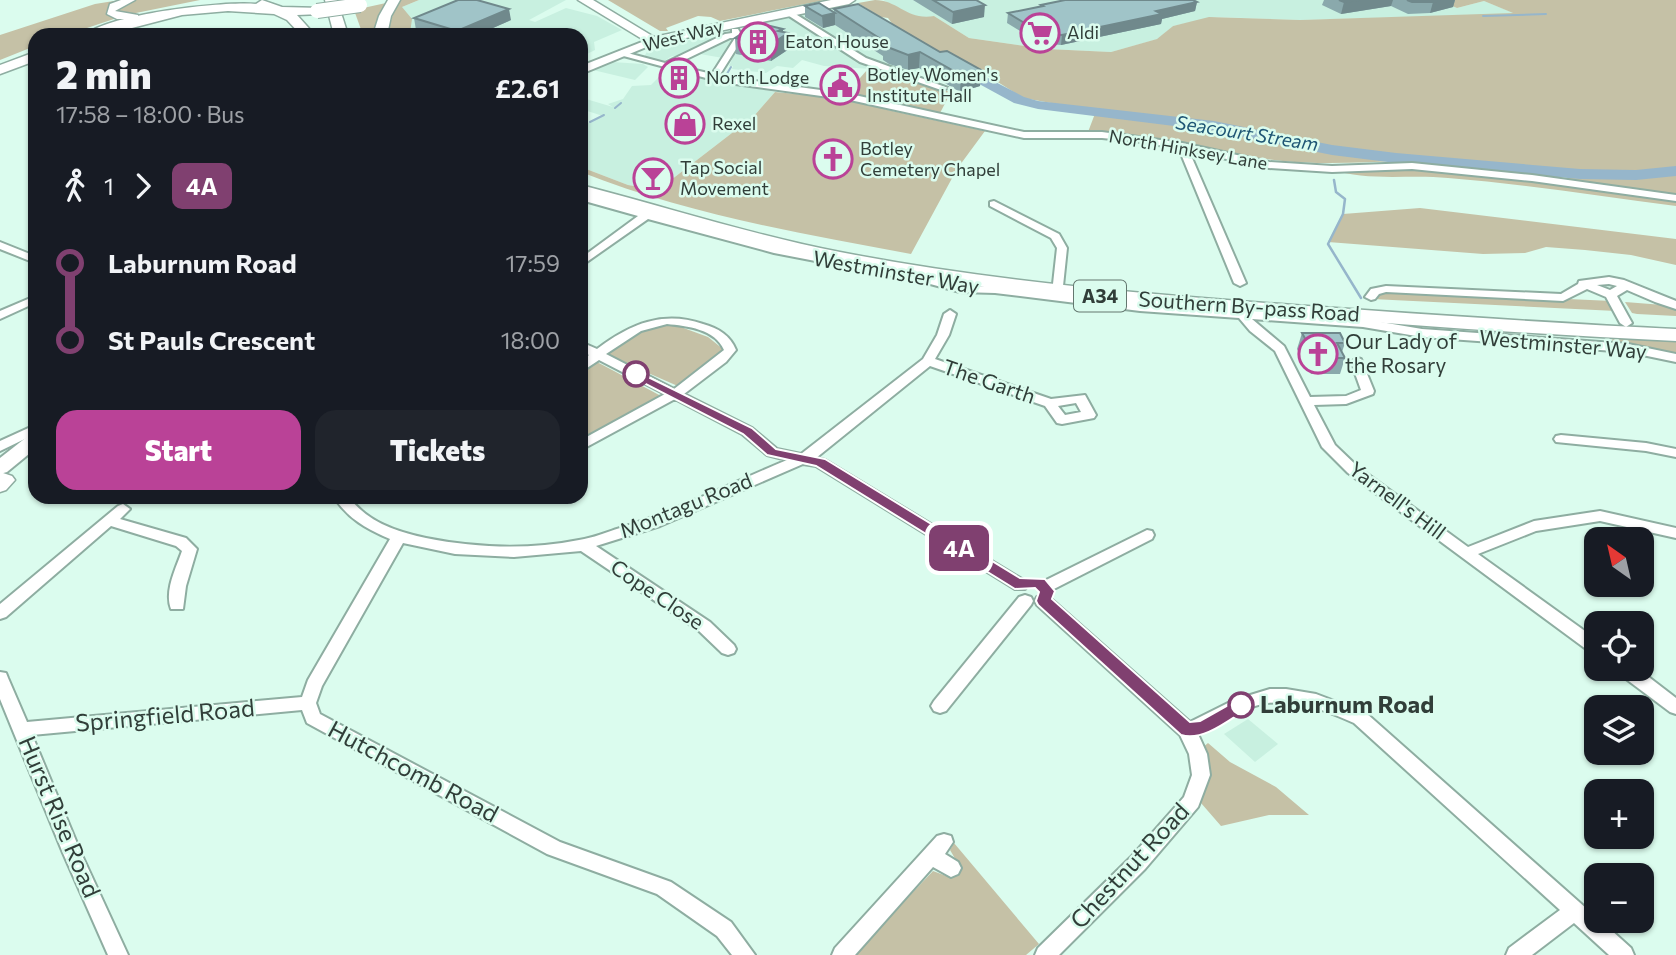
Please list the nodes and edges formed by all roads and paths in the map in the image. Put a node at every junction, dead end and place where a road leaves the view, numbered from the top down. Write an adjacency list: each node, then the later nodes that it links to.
1 (130, 0): 13 (street)
2 (219, 0): 13 (main road)
3 (259, 0): 11 (main road)
4 (331, 0): 18 (main road)
5 (344, 0): 19 (main road)
6 (394, 0): 20 (main road)
7 (584, 0): 22 (main road)
8 (595, 0): 22 (main road)
9 (843, 1): 12 (main road, West Way)
10 (373, 2): 11 (main road, bridge)
11 (275, 10): 16 (main road); 17 (main road)
12 (789, 12): 14 (main road, West Way); 31 (street)
13 (135, 17): 15 (main road)
14 (726, 25): 21 (street); 22 (main road, West Way)
15 (100, 28)
16 (116, 28)
17 (302, 28)
18 (344, 28)
19 (346, 28)
20 (382, 28)
21 (739, 35): 27 (street); 30 (street)
22 (657, 39): 24 (main road, West Way)
23 (28, 53): 26 (main road)
24 (620, 54): 27 (street, North Hinksey Lane); 28 (main road, West Way)
25 (28, 59): 29 (main road)
26 (0, 64)
27 (666, 66): 30 (street, North Hinksey Lane)
28 (588, 68)
29 (0, 70)
30 (715, 77): 32 (street, North Hinksey Lane)
31 (944, 88)
32 (1182, 146): 33 (street, North Hinksey Lane); 44 (street)
33 (1332, 169): 36 (street, North Hinksey Lane); 39 (street, North Hinksey Lane)
34 (588, 184): 46 (main road, Southern By-pass Road / A34)
35 (588, 192): 57 (main road, Southern By-pass Road / A34)
36 (1676, 198)
37 (588, 199): 40 (street, Westminster Way)
38 (993, 204): 46 (street)
39 (1676, 206)
40 (645, 216): 43 (street); 53 (street, Westminster Way)
41 (0, 246): 42 (street)
42 (28, 257)
43 (588, 258)
44 (1240, 283)
45 (1583, 283): 47 (street, Southern By-pass Road); 48 (street); 49 (street, Southern By-pass Road)
46 (1059, 284): 55 (main road, Southern By-pass Road / A34)
47 (1626, 285): 48 (street); 51 (street, Southern By-pass Road)
48 (1611, 295): 55 (street)
49 (1371, 297)
50 (28, 302): 54 (street)
51 (1676, 305)
52 (950, 314): 61 (street, Montagu Road)
53 (1243, 314): 60 (street, Westminster Way); 65 (street, Yarnell's Hill)
54 (0, 315)
55 (1626, 323): 56 (main road, Southern By-pass Road / A34)
56 (1676, 326)
57 (1676, 335)
58 (588, 350): 59 (street)
59 (597, 355): 62 (street); 64 (street); 64 (street)
60 (1676, 358)
61 (928, 361): 66 (street, The Garth); 73 (street, Montagu Road)
62 (588, 362)
63 (1357, 362): 65 (street)
64 (675, 394): 69 (street); 73 (street)
65 (1306, 401): 83 (street, Yarnell's Hill)
66 (1050, 403)
67 (28, 433): 70 (street)
68 (1561, 439): 72 (street)
69 (588, 442)
70 (0, 447)
71 (28, 448): 75 (main road)
72 (1676, 453)
73 (802, 459): 82 (street, Montagu Road); 84 (street)
74 (28, 462): 75 (main road)
75 (1, 479)
76 (346, 504): 81 (street, Montagu Road)
77 (124, 509): 78 (street)
78 (110, 521): 86 (street); 87 (street)
79 (1676, 533): 83 (street)
80 (1147, 535): 85 (street)
81 (399, 537): 82 (street, Montagu Road); 92 (street, Hutchcomb Road)
82 (583, 545): 89 (street, Cope Close)
83 (1467, 553): 88 (street, Yarnell's Hill)
84 (1022, 593): 85 (street); 93 (street)
85 (1044, 594): 96 (street)
86 (177, 605)
87 (0, 614)
88 (1584, 639)
89 (729, 649)
90 (0, 678): 95 (street, Hurst Rise Road)
91 (1641, 681): 94 (street)
92 (308, 703): 95 (street, Springfield Road); 100 (street, Hutchcomb Road)
93 (940, 706)
94 (1676, 707)
95 (23, 729): 99 (street, Hurst Rise Road)
96 (1187, 730): 98 (street); 102 (street, Chestnut Road)
97 (951, 868): 101 (street)
98 (1574, 912): 103 (street); 104 (street)
99 (118, 955)
100 (745, 955)
101 (842, 955)
102 (1045, 955)
103 (1516, 955)
104 (1624, 955)

